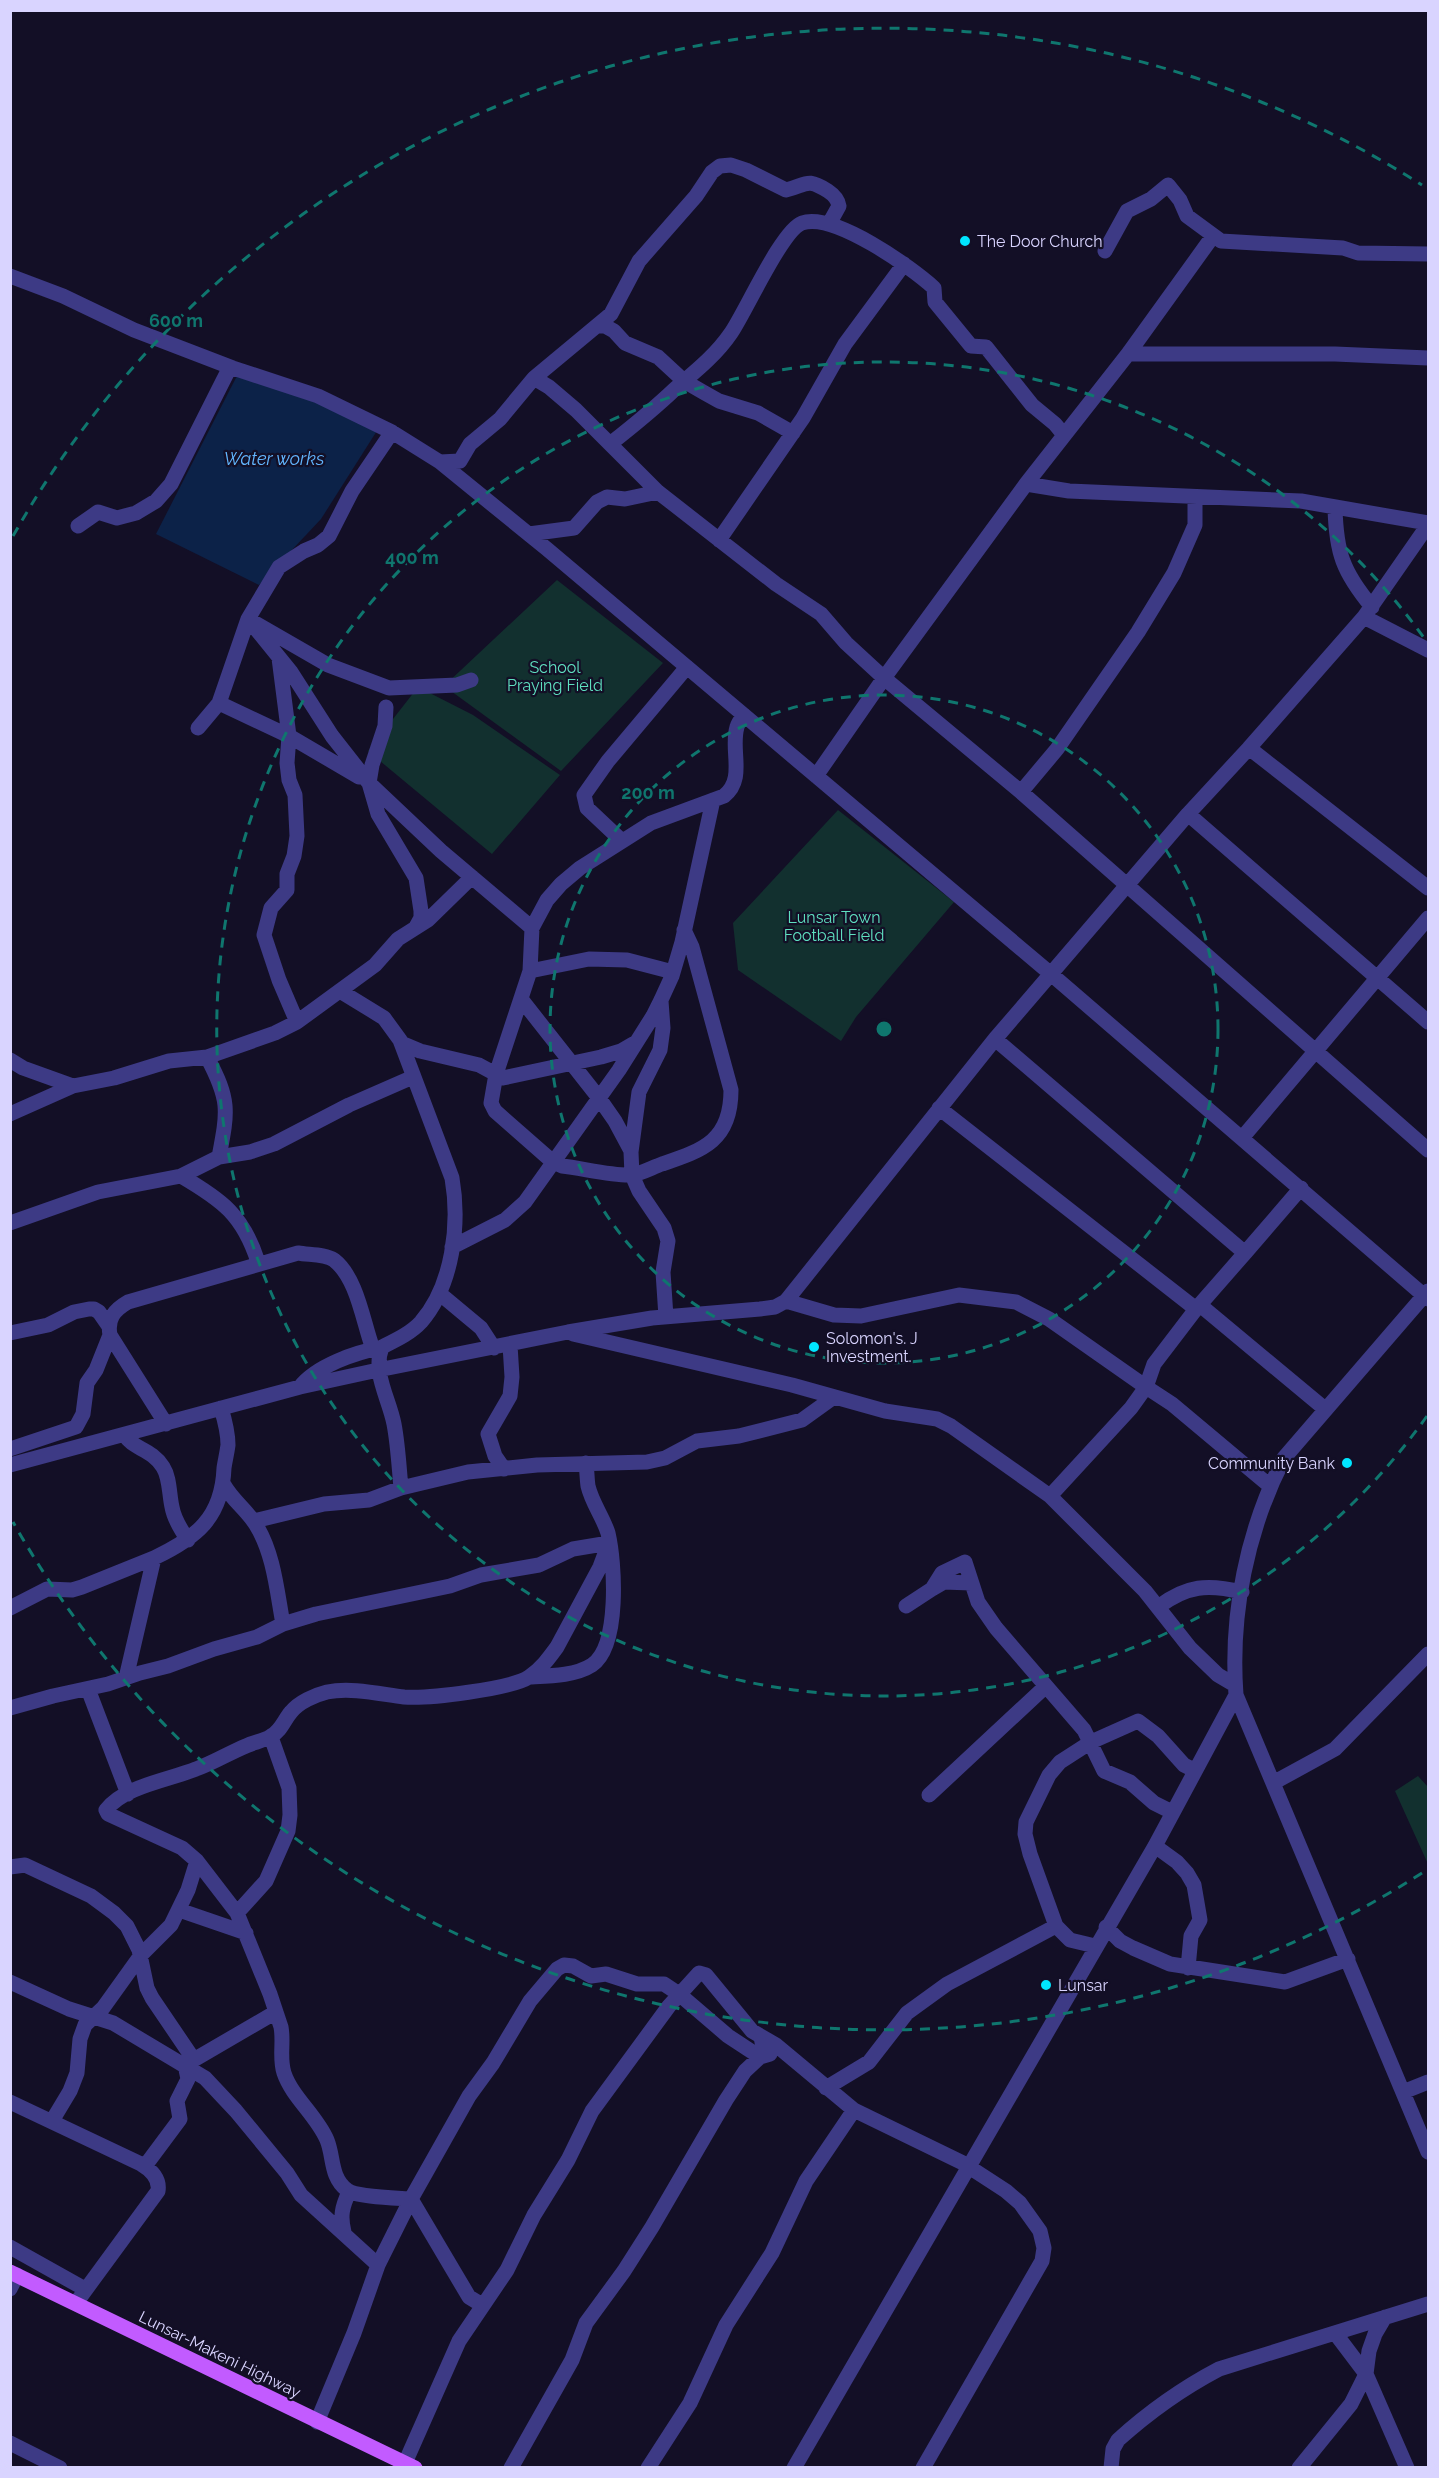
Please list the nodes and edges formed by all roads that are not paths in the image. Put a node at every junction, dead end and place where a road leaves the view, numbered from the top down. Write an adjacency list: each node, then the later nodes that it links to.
1 (829, 224): 5 (street); 7 (street); 12 (street)
2 (1213, 236): 3 (street); 4 (street); 8 (street)
3 (1105, 251)
4 (1428, 254)
5 (904, 264): 14 (street); 15 (street)
6 (10, 276): 10 (street)
7 (597, 326): 11 (street); 12 (street)
8 (1128, 354): 9 (street); 15 (street)
9 (1428, 358)
10 (231, 367): 13 (street); 23 (street)
11 (534, 378): 16 (street); 17 (street)
12 (684, 381): 14 (street); 16 (street)
13 (392, 432): 17 (street); 27 (street)
14 (793, 433): 25 (street)
15 (1064, 435): 18 (street)
16 (610, 444): 19 (street)
17 (440, 462): 24 (street)
18 (1026, 484): 20 (street); 31 (street)
19 (658, 492): 24 (street); 25 (street)
20 (1195, 497): 21 (street); 41 (street)
21 (1335, 507): 22 (street); 26 (street)
22 (1428, 524): 26 (street)
23 (78, 526)
24 (529, 534): 30 (street)
25 (719, 540): 31 (street)
26 (1368, 612): 28 (street); 38 (street)
27 (248, 619): 29 (street); 32 (street); 33 (street)
28 (1428, 650)
29 (279, 657): 37 (street); 40 (street)
30 (687, 667): 35 (street); 44 (street)
31 (884, 678): 39 (street); 41 (street)
32 (471, 681)
33 (219, 703): 36 (street); 37 (street)
34 (386, 707): 40 (street)
35 (744, 715): 39 (street); 42 (street)
36 (198, 728)
37 (289, 736): 40 (street); 59 (street)
38 (1249, 748): 43 (street); 47 (street)
39 (816, 776): 54 (street)
40 (369, 783): 45 (street); 49 (street)
41 (1021, 792): 46 (street)
42 (713, 800): 44 (street); 51 (street)
43 (1188, 814): 46 (street); 55 (street)
44 (622, 842): 50 (street)
45 (472, 877): 49 (street); 50 (street)
46 (1126, 885): 54 (street); 64 (street)
47 (1428, 888)
48 (1428, 918): 55 (street)
49 (416, 927): 56 (street)
50 (532, 928): 52 (street)
51 (684, 930): 53 (street); 79 (street)
52 (530, 970): 53 (street); 57 (street)
53 (673, 972): 58 (street)
54 (1051, 974): 61 (street); 74 (street)
55 (1377, 978): 60 (street); 64 (street)
56 (340, 991): 59 (street); 63 (street)
57 (521, 999): 67 (street); 68 (street)
58 (661, 1000): 62 (street); 76 (street)
59 (297, 1022): 65 (street)
60 (1428, 1022)
61 (995, 1040): 72 (street); 84 (street)
62 (635, 1042): 67 (street); 71 (street)
63 (401, 1044): 68 (street); 69 (street)
64 (1315, 1051): 74 (street); 75 (street)
65 (207, 1057): 70 (street); 77 (street)
66 (10, 1060): 70 (street)
67 (571, 1063): 68 (street); 71 (street)
68 (496, 1074): 78 (street)
69 (413, 1077): 77 (street); 83 (street)
70 (73, 1086): 73 (street)
71 (599, 1098): 76 (street); 78 (street)
72 (939, 1108): 88 (street); 89 (street)
73 (10, 1114)
74 (1242, 1138): 81 (street)
75 (1428, 1150)
76 (631, 1152): 79 (street)
77 (219, 1157): 80 (street)
78 (553, 1162): 79 (street); 83 (street)
79 (632, 1175): 90 (street)
80 (181, 1176): 82 (street); 85 (street)
81 (1301, 1188): 84 (street); 87 (street)
82 (10, 1223)
83 (452, 1247): 86 (street)
84 (1245, 1253): 89 (street)
85 (258, 1263): 91 (street); 95 (street)
86 (439, 1293): 94 (street); 95 (street)
87 (1427, 1295): 100 (street)
88 (786, 1301): 90 (street); 97 (street)
89 (1198, 1307): 97 (street); 100 (street)
90 (666, 1317): 92 (street)
91 (109, 1330): 93 (street); 101 (street); 103 (street)
92 (568, 1332): 94 (street); 98 (street)
93 (10, 1333)
94 (502, 1347): 95 (street); 106 (street)
95 (376, 1355): 96 (street); 96 (street); 109 (street)
96 (300, 1387): 99 (street)
97 (1146, 1387): 108 (street); 110 (street)
98 (834, 1397): 104 (street); 110 (street)
99 (221, 1408): 101 (street); 107 (street)
100 (1325, 1409): 108 (street)
101 (166, 1424): 102 (street)
102 (125, 1435): 105 (street); 112 (street)
103 (10, 1449)
104 (586, 1463): 106 (street); 113 (street)
105 (10, 1465)
106 (504, 1469): 109 (street)
107 (224, 1485): 111 (street); 112 (street)
108 (1270, 1486): 115 (street)
109 (401, 1488): 111 (street)
110 (1050, 1496): 119 (street)
111 (254, 1521): 121 (street)
112 (188, 1540): 114 (street)
113 (609, 1543): 121 (street); 123 (street); 123 (street)
114 (154, 1558): 117 (street); 124 (street)
115 (1242, 1592): 119 (street); 127 (street)
116 (10, 1594): 117 (street)
117 (28, 1599): 120 (street)
118 (906, 1606): 125 (street)
119 (1158, 1607): 127 (street)
120 (10, 1608)
121 (283, 1624): 124 (street)
122 (1428, 1654): 132 (street)
123 (529, 1677): 129 (street)
124 (126, 1678): 126 (street)
125 (1047, 1686): 130 (street); 134 (street)
126 (88, 1689): 128 (street); 133 (street)
127 (1236, 1690): 131 (street); 132 (street)
128 (10, 1708)
129 (271, 1737): 133 (street); 140 (street)
130 (1091, 1742): 131 (street); 135 (street); 141 (street)
131 (1194, 1770): 135 (street)
132 (1273, 1783): 146 (street)
133 (128, 1794): 137 (street)
134 (929, 1795)
135 (1172, 1812): 136 (street)
136 (1155, 1846): 142 (street); 147 (street)
137 (197, 1861): 139 (street); 140 (street)
138 (10, 1867): 145 (street)
139 (179, 1910): 143 (street); 145 (street)
140 (237, 1913): 143 (street)
141 (1056, 1926): 144 (street); 157 (street)
142 (1106, 1927): 144 (street); 147 (street)
143 (246, 1933): 150 (street)
144 (1095, 1946): 164 (street)
145 (141, 1955): 151 (street); 155 (street)
146 (1348, 1959): 147 (street); 158 (street)
147 (1188, 1968)
148 (10, 1982): 151 (street)
149 (679, 1994): 152 (street); 154 (street); 166 (street); 174 (street)
150 (276, 2012): 155 (street); 165 (street)
151 (94, 2017): 155 (street); 161 (street)
152 (761, 2037): 153 (street); 154 (street)
153 (784, 2052): 154 (street); 157 (street)
154 (760, 2057): 182 (street)
155 (189, 2062): 163 (street); 167 (street)
156 (1428, 2082): 158 (street)
157 (826, 2088): 160 (street)
158 (1403, 2092): 162 (street)
159 (10, 2102): 161 (street)
160 (854, 2110): 164 (street); 183 (street)
161 (52, 2121): 163 (street)
162 (1428, 2152)
163 (145, 2166): 171 (street)
164 (969, 2166): 184 (street); 185 (street)
165 (349, 2192): 166 (street); 167 (street)
166 (411, 2199): 169 (street); 174 (street)
167 (344, 2232): 169 (street)
168 (10, 2247): 171 (street)
169 (378, 2265): 178 (street)
170 (13, 2279): 172 (main road, Lunsar-Makeni Highway)
171 (85, 2289): 172 (street)
172 (76, 2303): 178 (main road, Lunsar-Makeni Highway)
173 (1428, 2304): 175 (street)
174 (482, 2305): 180 (street)
175 (1384, 2317): 176 (street); 177 (street)
176 (1335, 2333): 177 (street); 186 (street)
177 (1366, 2374): 187 (street); 188 (street)
178 (317, 2422): 180 (main road, Lunsar-Makeni Highway)
179 (10, 2443): 181 (street)
180 (407, 2466)
181 (60, 2468)
182 (511, 2468)
183 (648, 2468)
184 (794, 2468)
185 (923, 2468)
186 (1111, 2468)
187 (1299, 2468)
188 (1407, 2468)

